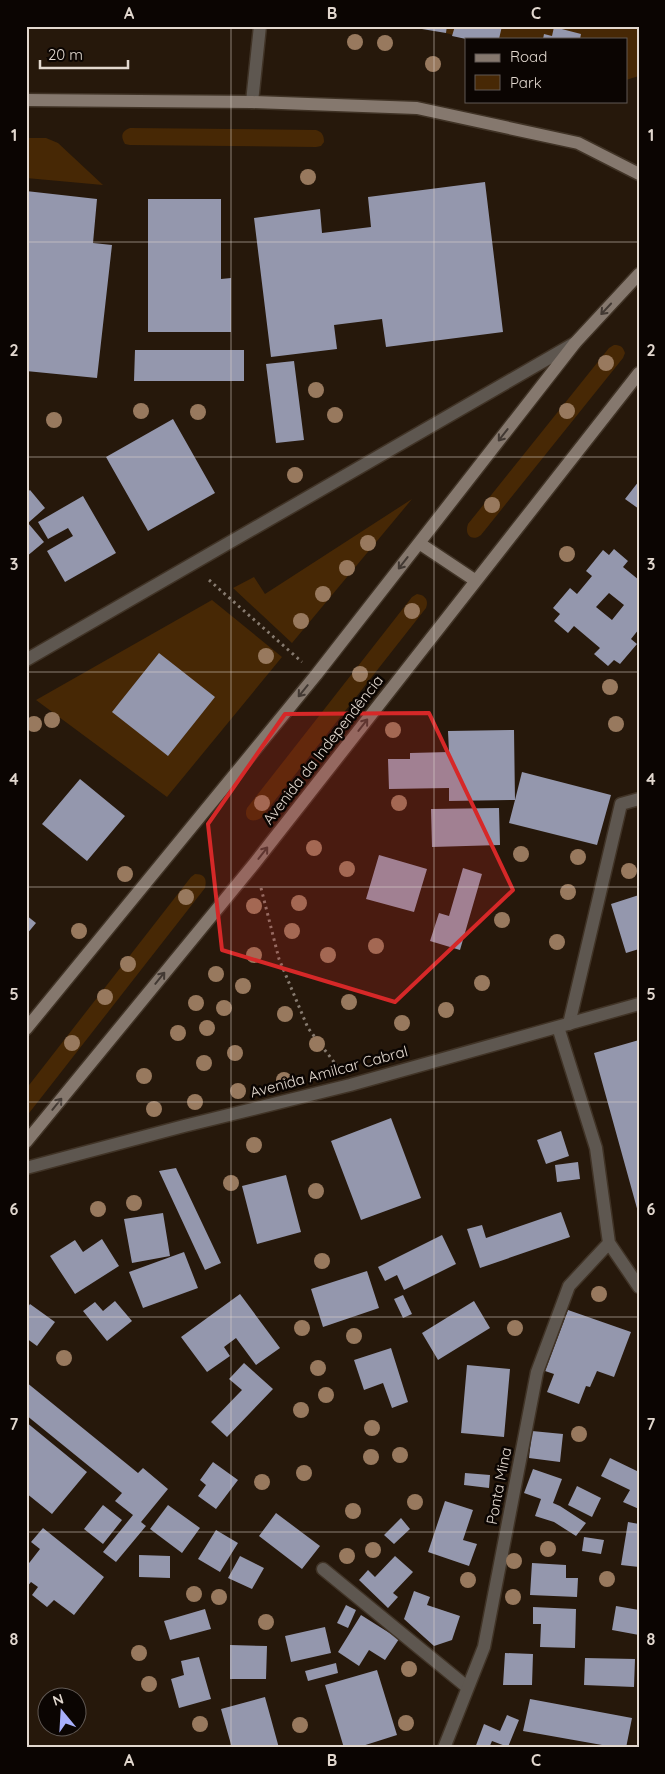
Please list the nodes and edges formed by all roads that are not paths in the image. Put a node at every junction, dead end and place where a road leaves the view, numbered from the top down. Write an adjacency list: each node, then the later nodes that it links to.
1 (260, 26): 3 (street)
2 (26, 100): 3 (street)
3 (252, 102): 4 (street)
4 (639, 174)
5 (639, 274): 6 (street, one-way to 6)
6 (575, 343): 8 (street, one-way to 8); 10 (street)
7 (639, 373): 9 (street, Avenida da Independência)
8 (418, 543): 9 (street); 14 (street, one-way to 14)
9 (476, 582): 15 (street, Avenida da Independência, one-way to 9)
10 (26, 660)
11 (639, 799): 13 (street)
12 (639, 1004): 13 (street, Avenida Amilcar Cabral)
13 (563, 1025): 16 (street, Avenida Amilcar Cabral); 17 (street)
14 (26, 1030)
15 (26, 1142)
16 (26, 1168)
17 (609, 1243): 18 (street); 20 (street, Ponta Mina)
18 (639, 1287)
19 (323, 1569): 20 (street)
20 (467, 1687): 21 (street, Ponta Mina)
21 (444, 1748)

